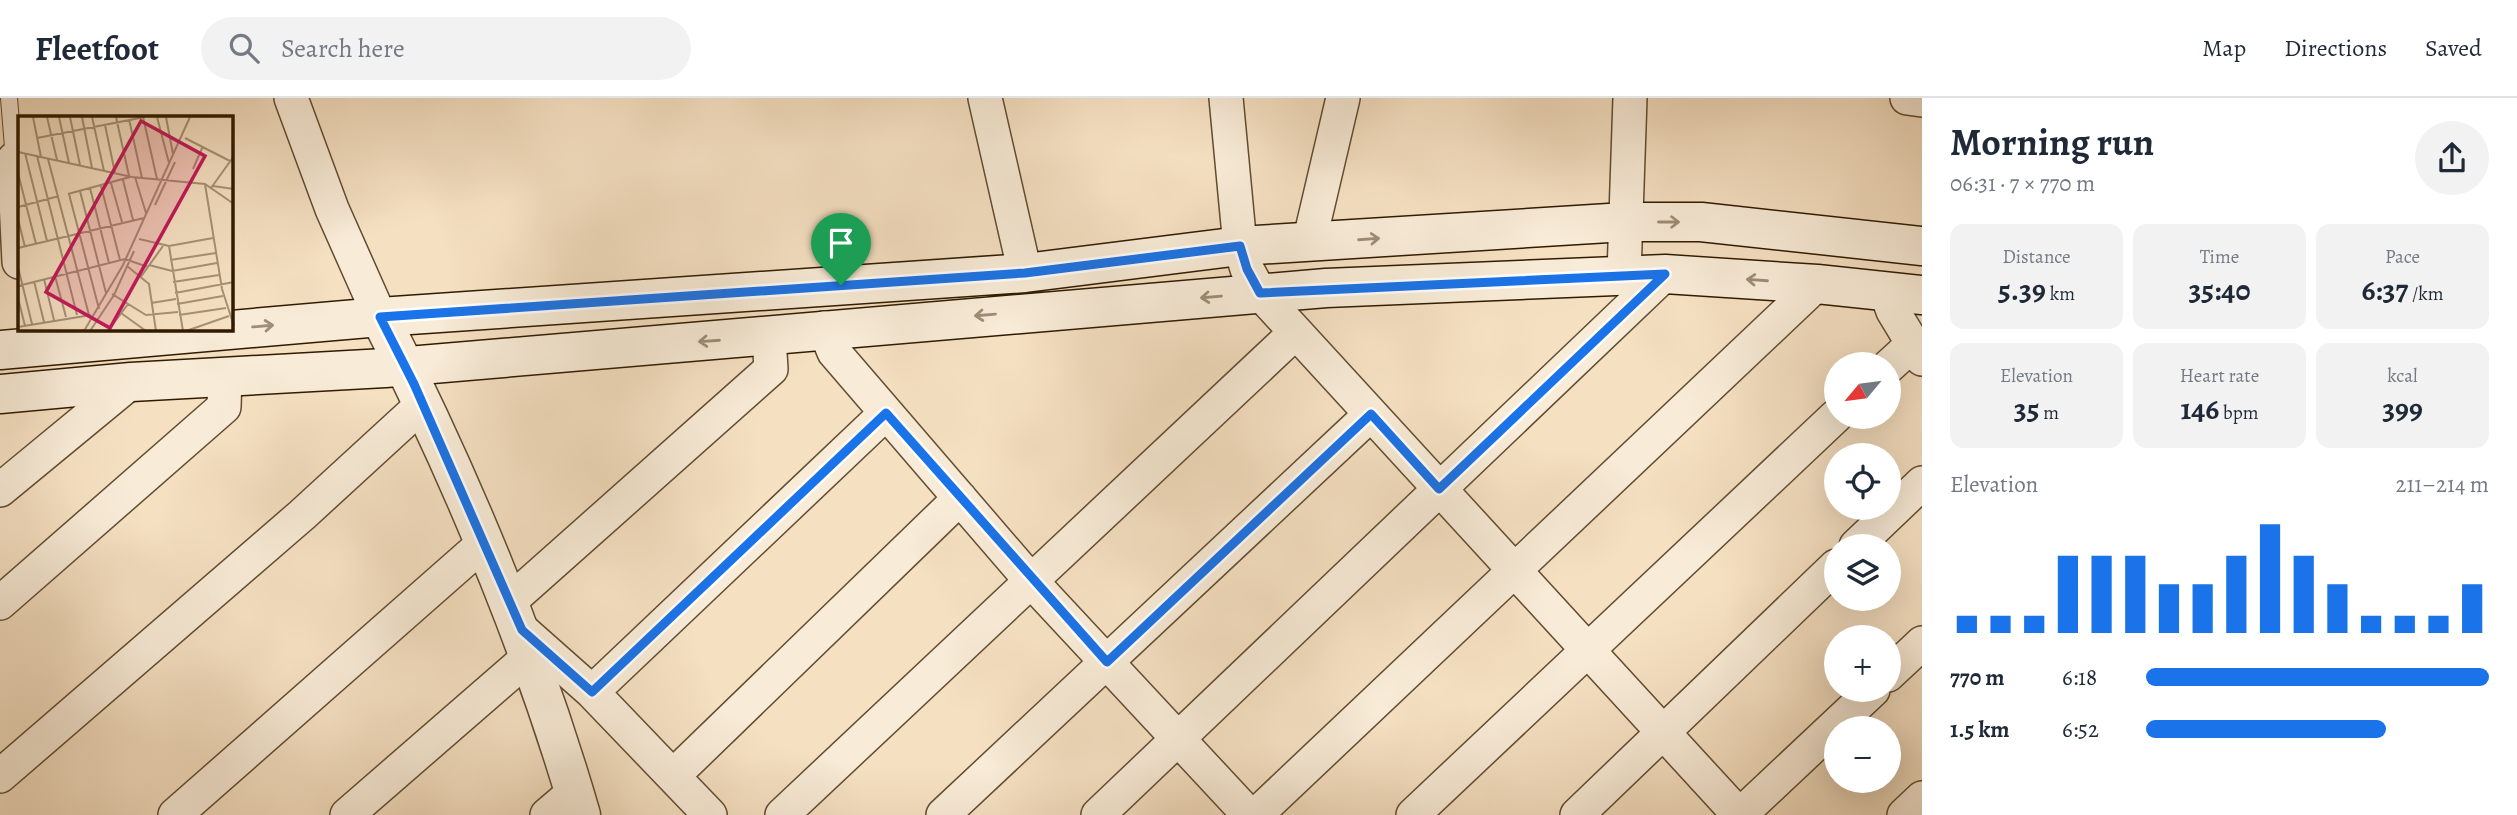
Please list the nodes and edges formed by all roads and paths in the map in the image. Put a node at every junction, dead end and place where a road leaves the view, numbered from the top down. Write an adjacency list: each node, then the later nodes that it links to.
1 (9, 98): 9 (lane)
2 (291, 98): 21 (street)
3 (985, 98): 15 (street)
4 (1226, 98): 12 (street)
5 (1343, 98): 11 (street)
6 (1630, 98): 10 (street)
7 (1907, 98): 8 (street)
8 (1922, 100)
9 (11, 159): 14 (street)
10 (1625, 222): 11 (main road, one-way to 10); 13 (main road, one-way to 13); 16 (street)
11 (1309, 243): 12 (main road)
12 (1240, 246): 15 (main road); 19 (street)
13 (1922, 246)
14 (18, 249)
15 (1025, 273): 21 (main road)
16 (1623, 274): 17 (main road); 19 (main road)
17 (1665, 274): 18 (main road, one-way to 17); 40 (street)
18 (1817, 284): 20 (main road); 45 (street)
19 (1260, 293): 23 (main road, one-way to 23); 25 (street)
20 (1904, 294): 29 (street)
21 (380, 317): 22 (main road, one-way to 21); 31 (main road)
22 (233, 326)
23 (824, 328): 27 (main road); 36 (street)
24 (155, 331): 26 (main road, one-way to 24)
25 (1296, 332): 37 (street); 47 (street)
26 (123, 333): 28 (main road)
27 (769, 337): 31 (main road, one-way to 31); 49 (street)
28 (16, 342)
29 (1918, 351): 30 (street)
30 (1901, 361)
31 (404, 365): 32 (main road); 35 (main road)
32 (225, 376): 33 (main road); 48 (street)
33 (131, 382): 34 (main road); 41 (street)
34 (0, 394)
35 (423, 404): 44 (main road); 58 (street)
36 (886, 413): 42 (street); 54 (street)
37 (1371, 414): 40 (street); 52 (street)
38 (1824, 427): 51 (street)
39 (1922, 484): 43 (street)
40 (1439, 489): 45 (street); 57 (street)
41 (0, 490)
42 (960, 498): 47 (street); 59 (street)
43 (1869, 534)
44 (484, 543): 49 (main road); 62 (street)
45 (1513, 570): 51 (street); 69 (street)
46 (1824, 577): 56 (street)
47 (1032, 582): 52 (street); 65 (street)
48 (0, 603)
49 (520, 629): 54 (street); 61 (main road); 63 (street)
50 (1922, 643): 53 (street)
51 (1587, 651): 56 (street); 70 (street)
52 (1107, 662): 57 (street); 66 (street)
53 (1901, 663)
54 (592, 692): 59 (street)
55 (1860, 702): 72 (street)
56 (1661, 733): 71 (street); 72 (street)
57 (1178, 738): 67 (street); 68 (street)
58 (0, 776)
59 (673, 776): 64 (street)
60 (1922, 798): 73 (street)
61 (568, 807)
62 (175, 815)
63 (347, 815)
64 (710, 815)
65 (782, 815)
66 (943, 815)
67 (1098, 815)
68 (1249, 815)
69 (1256, 815)
70 (1413, 815)
71 (1577, 815)
72 (1740, 815)
73 (1904, 815)

